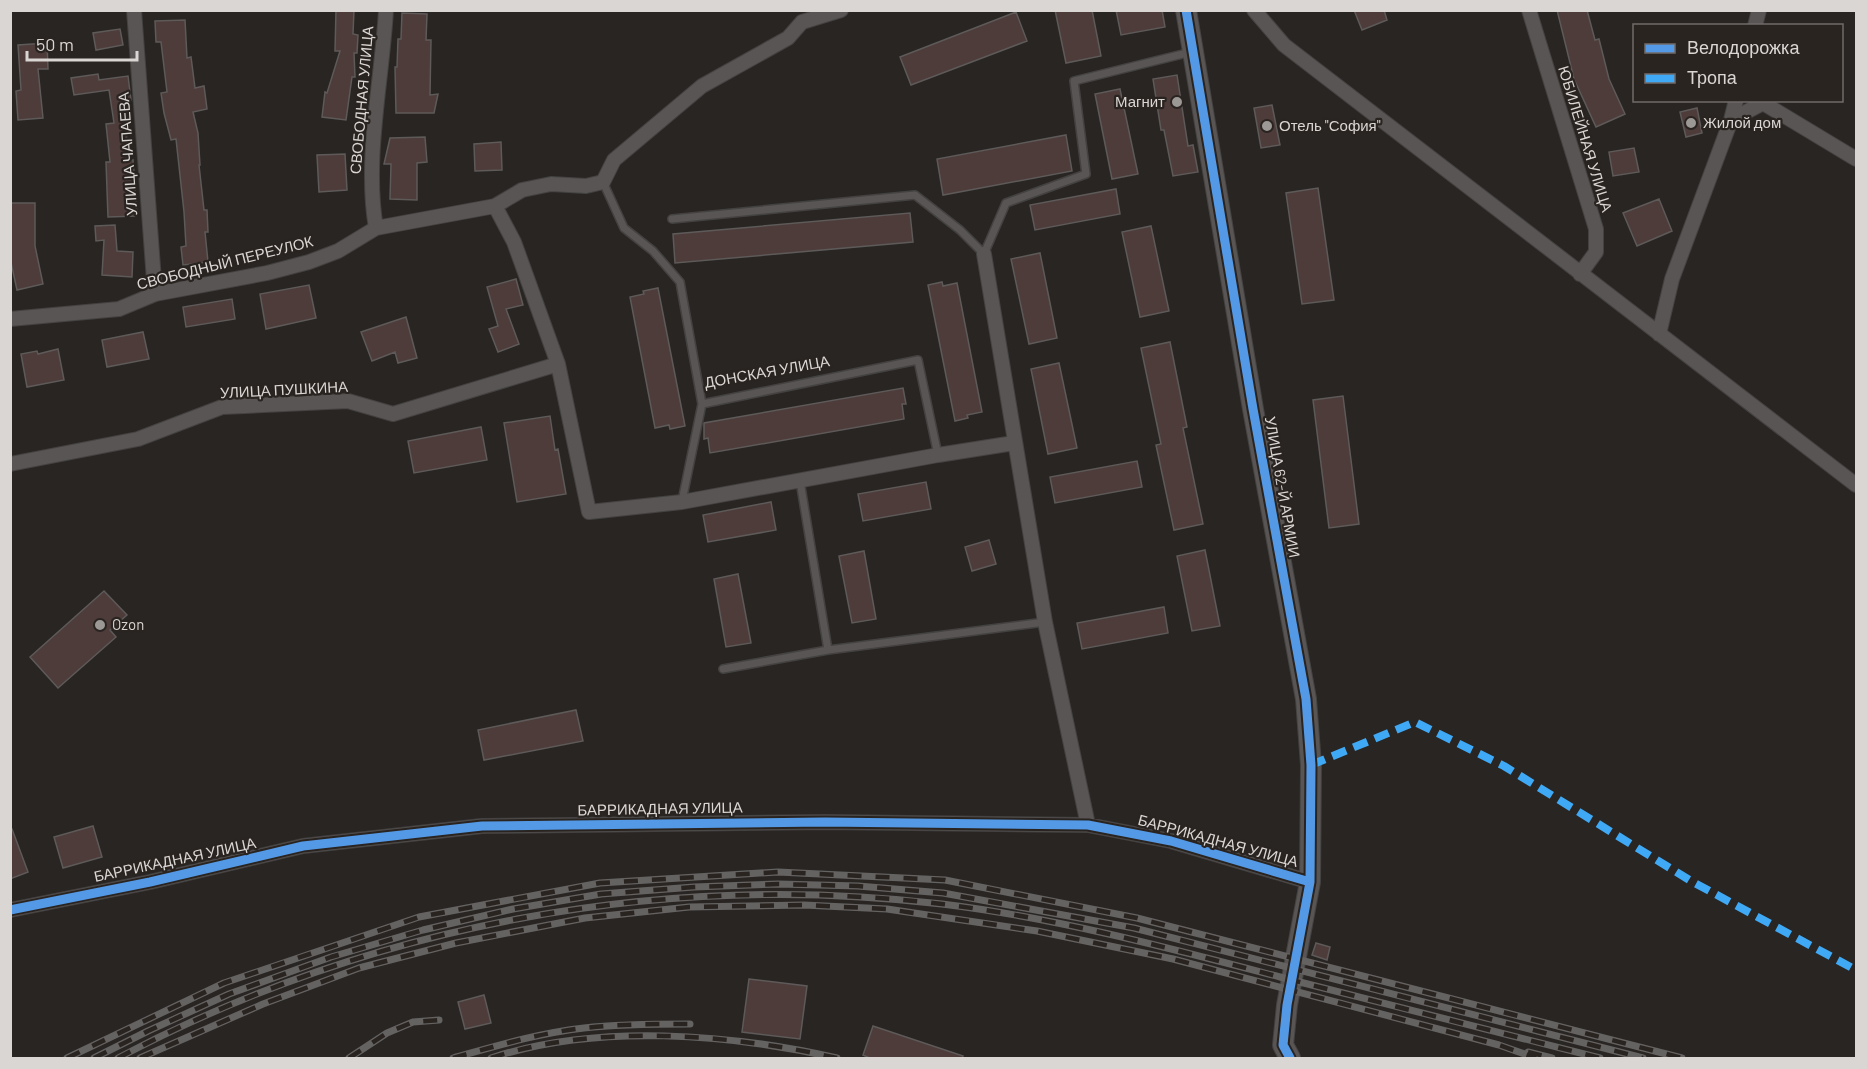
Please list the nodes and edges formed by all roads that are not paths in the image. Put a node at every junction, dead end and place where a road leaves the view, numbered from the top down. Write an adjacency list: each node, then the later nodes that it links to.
1 (134, 10): 17 (street, УЛИЦА ЧАПАЕВА)
2 (386, 10): 14 (street, СВОБОДНАЯ УЛИЦА)
3 (841, 10): 11 (street)
4 (1186, 10): 7 (street, УЛИЦА 62-Й АРМИИ)
5 (1254, 10): 16 (street)
6 (1529, 10): 16 (street, ЮБИЛЕЙНАЯ УЛИЦА)
7 (1193, 52): 15 (lane); 32 (street, УЛИЦА 62-Й АРМИИ)
8 (1736, 102): 9 (street)
9 (1731, 120): 10 (street); 19 (street)
10 (1857, 159)
11 (603, 182): 12 (street, СВОБОДНЫЙ ПЕРЕУЛОК); 21 (lane, ДОНСКАЯ УЛИЦА)
12 (495, 206): 14 (street, СВОБОДНЫЙ ПЕРЕУЛОК); 20 (street)
13 (672, 219): 15 (lane)
14 (376, 228): 17 (street, СВОБОДНЫЙ ПЕРЕУЛОК)
15 (984, 254): 22 (street)
16 (1580, 274): 19 (street)
17 (155, 294): 18 (street, СВОБОДНЫЙ ПЕРЕУЛОК)
18 (10, 319)
19 (1659, 334): 26 (street)
20 (558, 364): 24 (street, УЛИЦА ПУШКИНА); 27 (street)
21 (702, 404): 23 (lane, ДОНСКАЯ УЛИЦА); 27 (lane)
22 (1014, 443): 23 (street); 28 (street)
23 (938, 454): 25 (street)
24 (10, 464)
25 (800, 481): 27 (street); 29 (lane)
26 (1857, 485)
27 (682, 502)
28 (1045, 621): 29 (lane); 31 (street)
29 (828, 650): 30 (lane)
30 (723, 669)
31 (1088, 825): 32 (street, БАРРИКАДНАЯ УЛИЦА); 33 (street, БАРРИКАДНАЯ УЛИЦА)
32 (1310, 882): 34 (street, УЛИЦА 62-Й АРМИИ)
33 (10, 910)
34 (1290, 1059)

